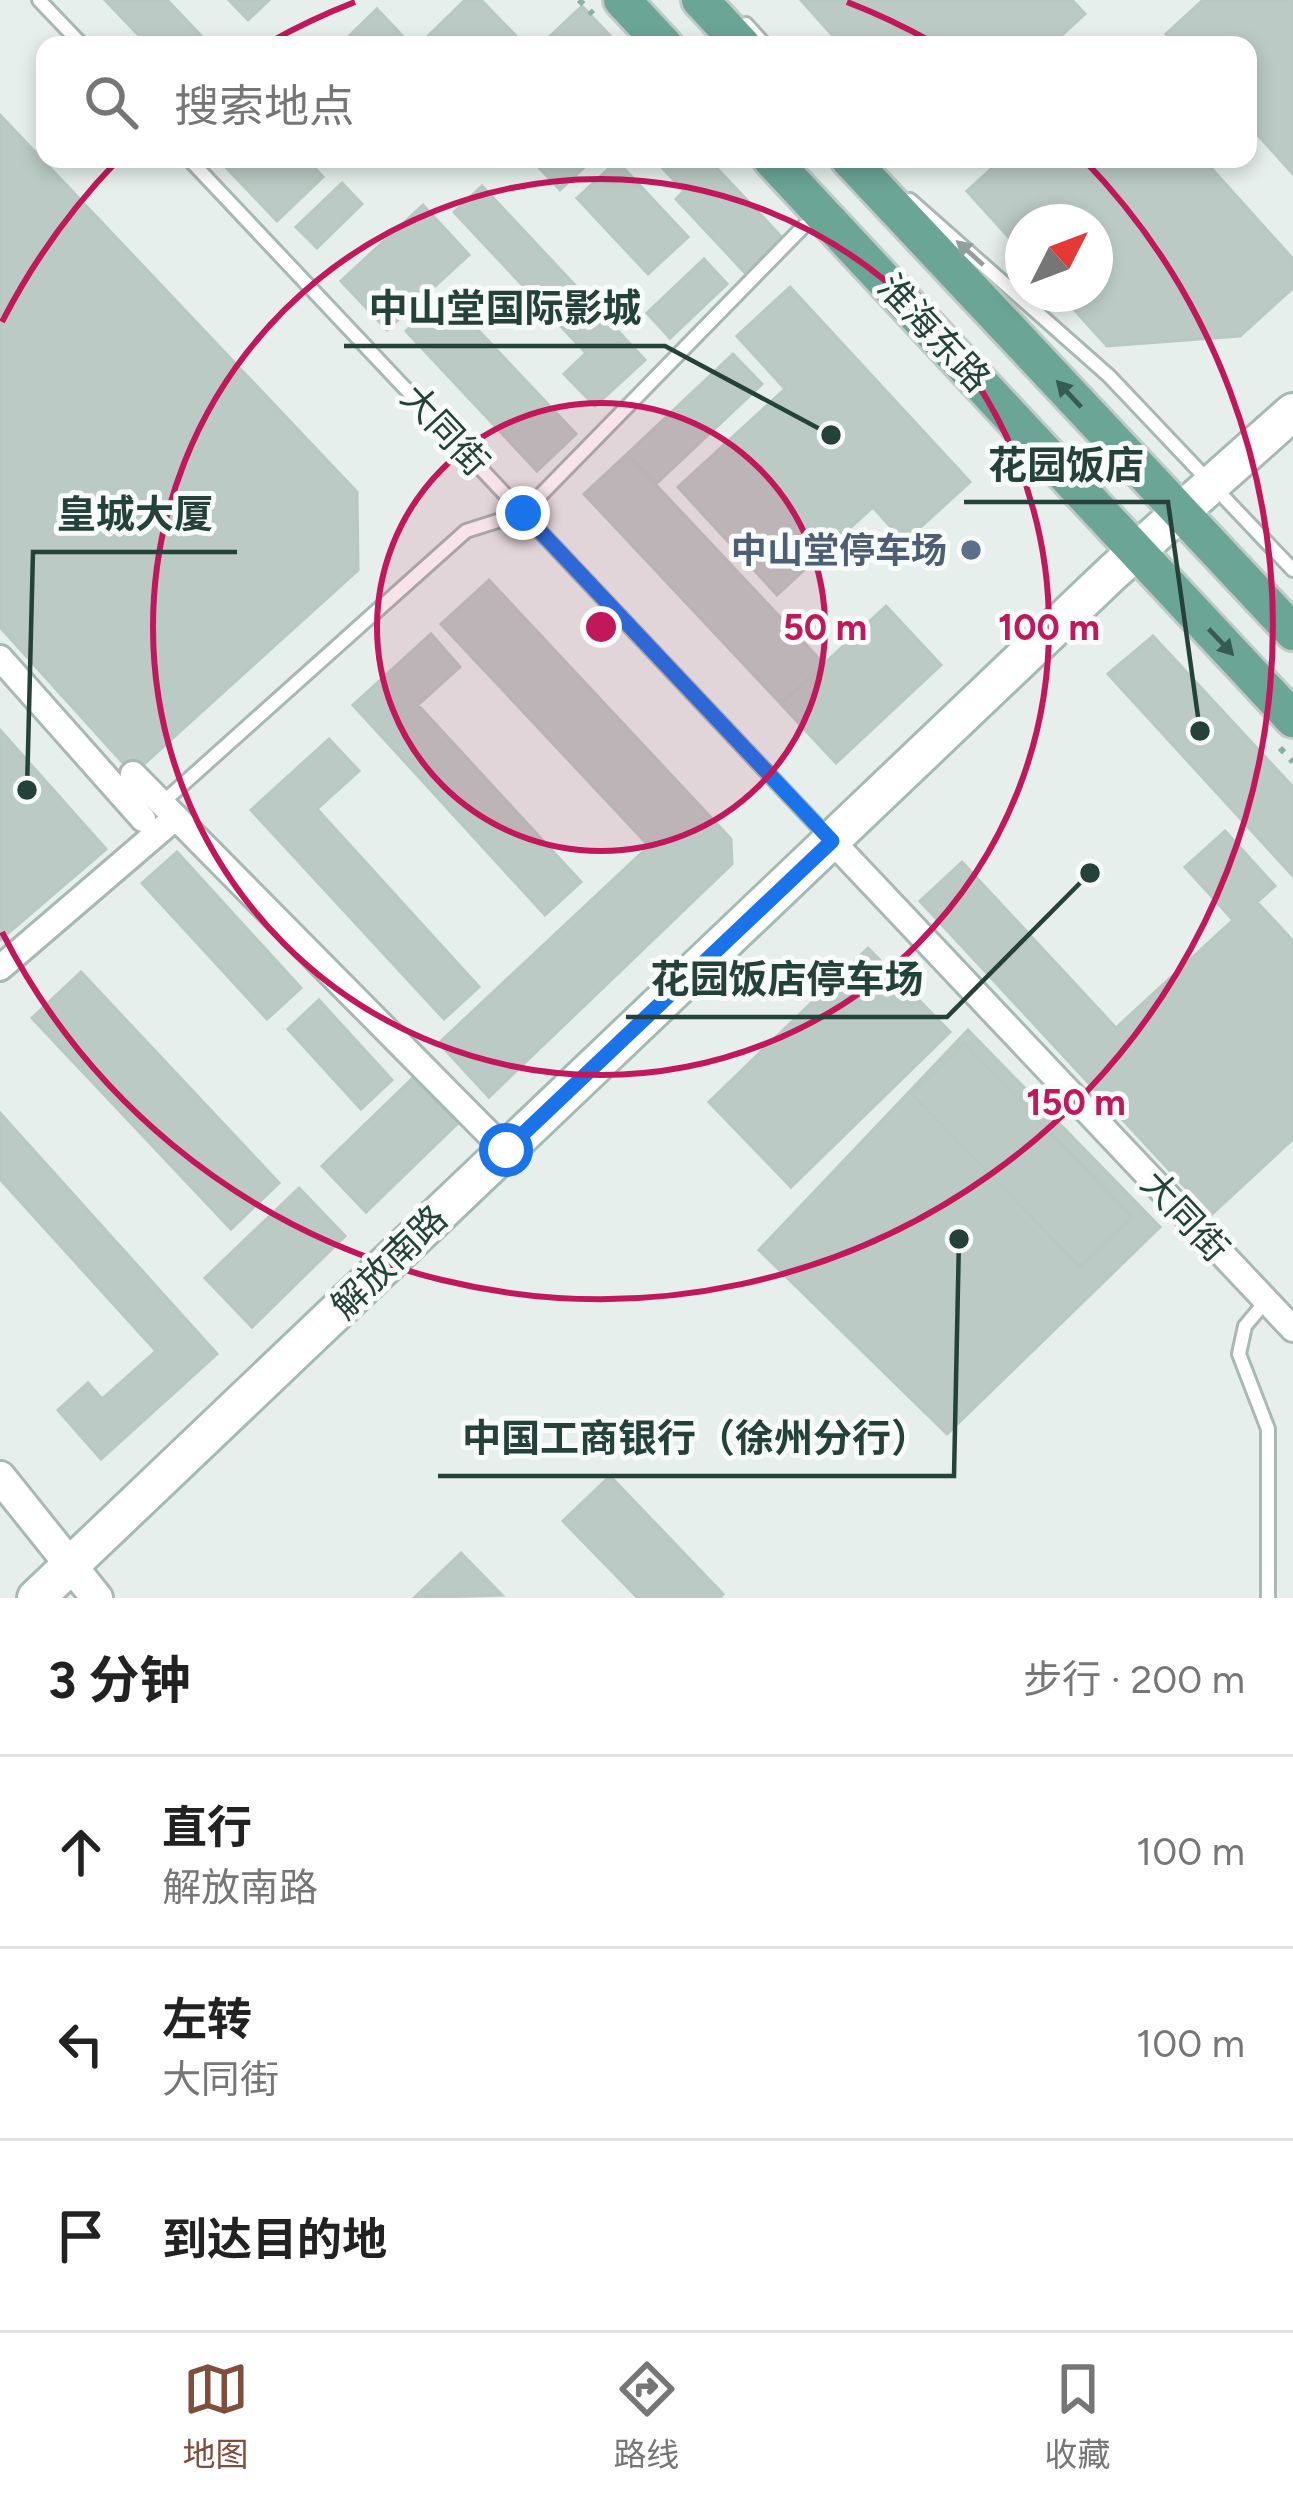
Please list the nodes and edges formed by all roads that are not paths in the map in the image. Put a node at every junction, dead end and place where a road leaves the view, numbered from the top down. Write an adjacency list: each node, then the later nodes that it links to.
1 (39, 0): 5 (lane)
2 (622, 0): 6 (main road)
3 (700, 0): 4 (main road)
4 (740, 30)
5 (73, 36)
6 (656, 36)
7 (197, 168): 14 (lane, 大同街)
8 (779, 168): 11 (main road, 淮海东路)
9 (857, 168): 15 (main road, 淮海东路, one-way to 9)
10 (882, 168): 13 (lane, one-way to 10)
11 (826, 219): 14 (lane); 15 (main road, 淮海东路)
12 (1293, 412): 13 (main road, 解放南路)
13 (1212, 485): 15 (main road, 解放南路); 16 (lane)
14 (523, 513): 21 (lane); 22 (lane, 大同街)
15 (1160, 531): 17 (main road, 淮海东路); 19 (main road, 淮海东路, one-way to 19); 22 (main road, 解放南路)
16 (1293, 570)
17 (1293, 632)
18 (0, 658): 21 (street)
19 (1293, 719)
20 (133, 774): 21 (street)
21 (160, 813): 23 (street); 24 (street)
22 (832, 841): 24 (main road, 解放南路); 25 (street, 大同街)
23 (0, 968)
24 (506, 1150): 28 (main road, 解放南路)
25 (1265, 1301): 26 (street, 大同街); 31 (lane)
26 (1293, 1329)
27 (0, 1477): 28 (street)
28 (70, 1566): 29 (main road, 解放南路); 30 (street)
29 (36, 1598)
30 (98, 1598)
31 (1268, 1598)

